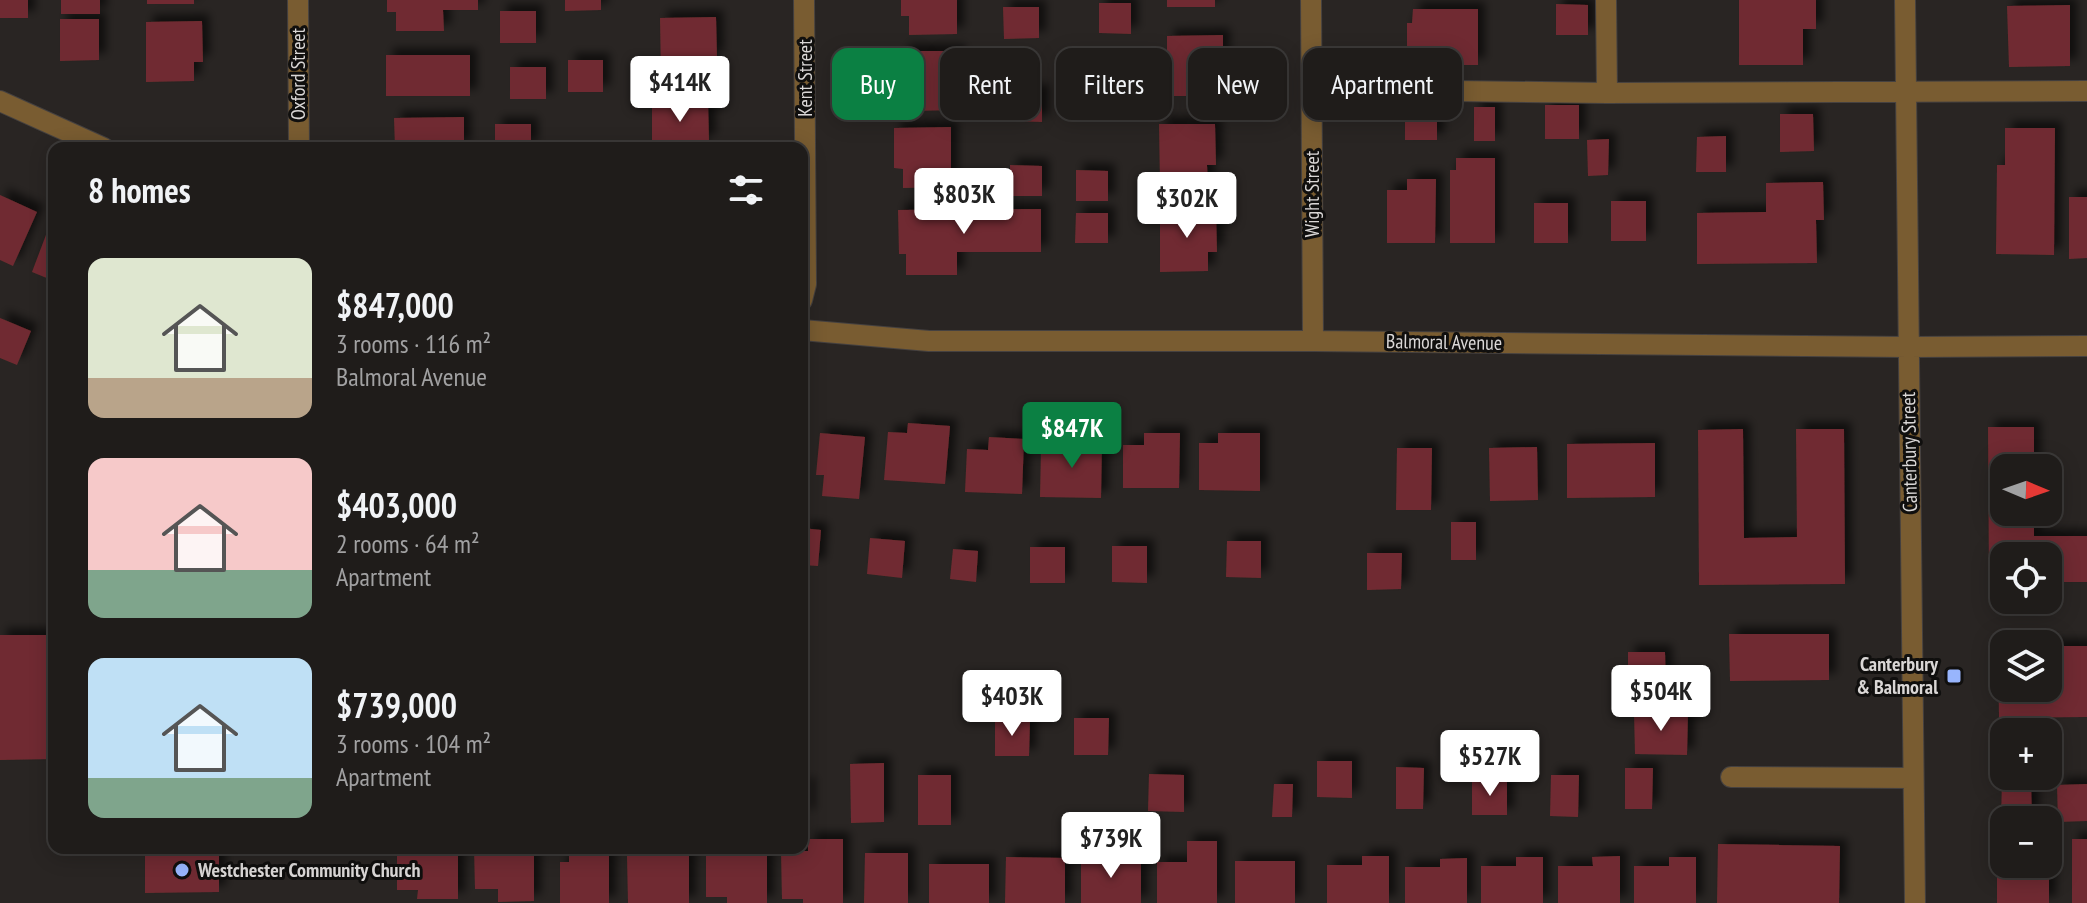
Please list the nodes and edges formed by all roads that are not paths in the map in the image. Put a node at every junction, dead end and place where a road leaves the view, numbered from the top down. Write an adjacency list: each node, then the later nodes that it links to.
1 (298, 0): 14 (street, Oxford Street)
2 (804, 0): 15 (street, Kent Street)
3 (1311, 0): 6 (street, Wight Street)
4 (1606, 0): 10 (street)
5 (1905, 0): 9 (street, Canterbury Street)
6 (1312, 48)
7 (1462, 91): 10 (street)
8 (2087, 91): 9 (street)
9 (1906, 92): 10 (street); 19 (street, Canterbury Street)
10 (1607, 93)
11 (0, 101): 13 (street)
12 (1312, 120): 17 (street, Wight Street)
13 (91, 142)
14 (299, 142)
15 (805, 142)
16 (808, 331): 17 (street, Balmoral Avenue)
17 (1313, 341): 19 (street, Balmoral Avenue)
18 (2087, 346): 19 (street, Balmoral Avenue)
19 (1908, 347): 21 (street, Canterbury Street)
20 (1731, 777): 21 (street)
21 (1913, 778): 22 (street, Canterbury Street)
22 (1915, 903)

